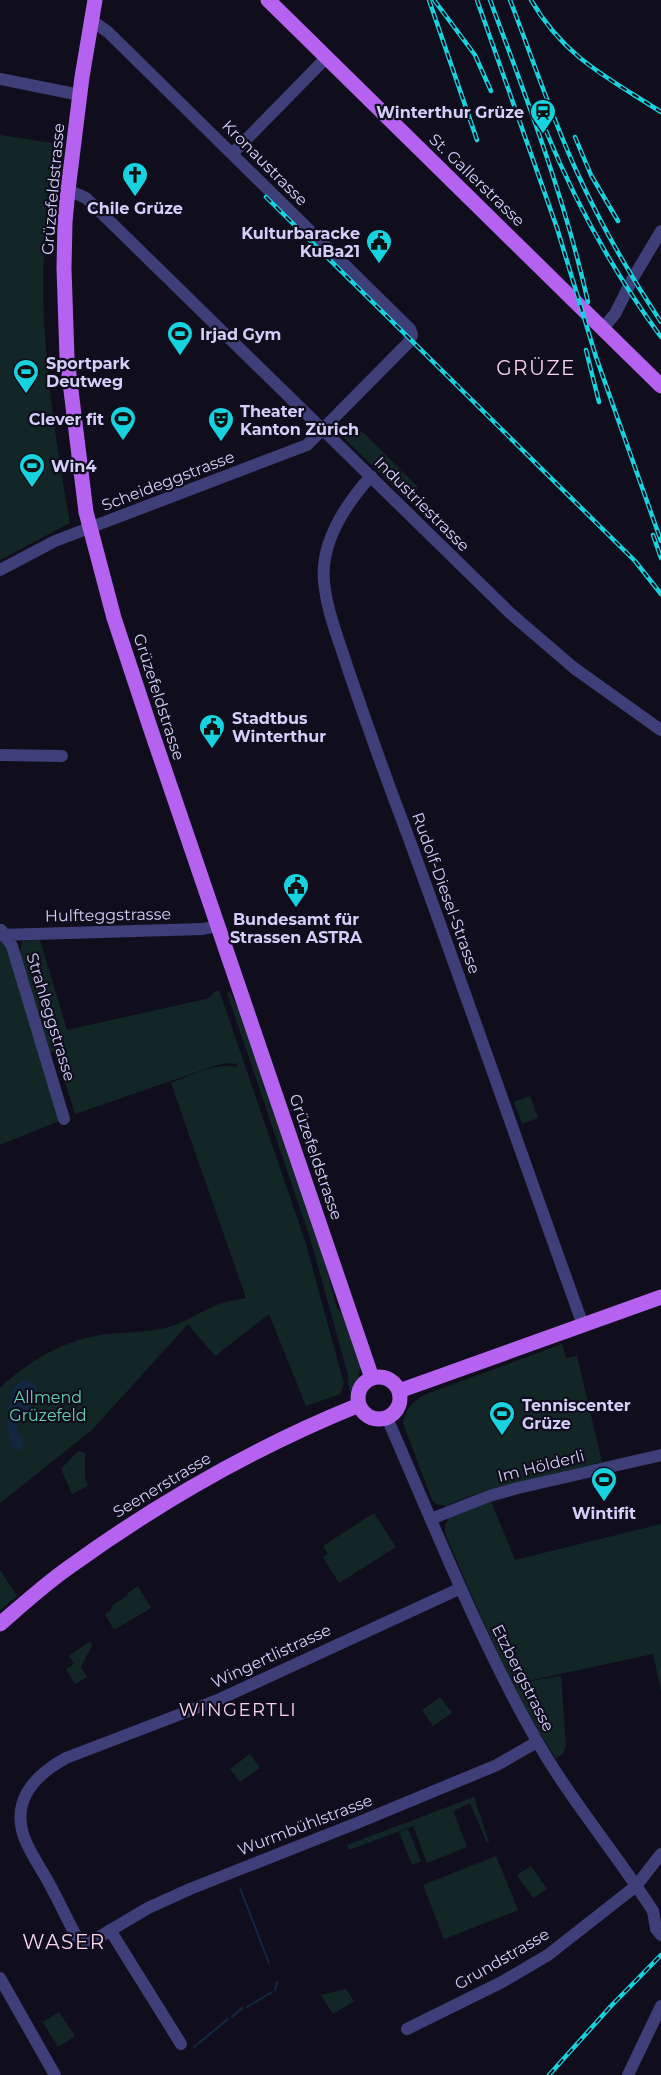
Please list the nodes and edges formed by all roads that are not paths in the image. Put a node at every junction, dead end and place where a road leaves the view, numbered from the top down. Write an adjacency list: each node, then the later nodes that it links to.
1 (95, 0): 3 (main road, Grüzefeldstrasse)
2 (268, 0): 4 (main road, St. Gallerstrasse)
3 (91, 20): 6 (main road, Grüzefeldstrasse); 7 (street, Kronaustrasse)
4 (327, 57): 7 (street); 10 (main road, St. Gallerstrasse)
5 (0, 79): 6 (street)
6 (80, 95): 8 (main road, Grüzefeldstrasse)
7 (232, 154): 11 (street, Kronaustrasse)
8 (68, 190): 13 (street, Industriestrasse); 15 (main road, Grüzefeldstrasse)
9 (661, 231): 10 (street)
10 (603, 328): 12 (main road, St. Gallerstrasse)
11 (412, 333): 13 (street, Scheideggstrasse)
12 (661, 386)
13 (323, 429): 14 (street, Industriestrasse); 15 (street, Scheideggstrasse)
14 (371, 476): 17 (street, Industriestrasse); 24 (street, Rudolf-Diesel-Strasse)
15 (90, 528): 16 (street, Scheideggstrasse); 20 (main road, Grüzefeldstrasse)
16 (0, 570)
17 (661, 729)
18 (0, 755): 19 (street)
19 (62, 756)
20 (217, 926): 21 (street, Hulfteggstrasse); 25 (main road, Grüzefeldstrasse)
21 (1, 933): 22 (street, Strahleggstrasse)
22 (64, 1119)
23 (661, 1297): 24 (main road)
24 (583, 1325): 26 (main road)
25 (372, 1378): 26 (main road); 27 (main road)
26 (399, 1391): 28 (main road)
27 (359, 1405): 28 (main road); 32 (main road, Seenerstrasse)
28 (387, 1418): 30 (street, Etzbergstrasse)
29 (661, 1455): 30 (street, Im Hölderli)
30 (431, 1519): 31 (street, Etzbergstrasse)
31 (461, 1588): 33 (street, Etzbergstrasse); 38 (street, Wingertlistrasse)
32 (0, 1623)
33 (537, 1742): 35 (street, Etzbergstrasse); 36 (street, Wurmbühlstrasse)
34 (661, 1854): 35 (street, Grundstrasse)
35 (640, 1881): 37 (street, Etzbergstrasse); 41 (street, Grundstrasse)
36 (110, 1930): 38 (street, Wurmbühlstrasse); 42 (street)
37 (661, 1935)
38 (87, 1942)
39 (0, 1978): 43 (street)
40 (661, 2006): 44 (street)
41 (407, 2029)
42 (181, 2044)
43 (55, 2075)
44 (628, 2075)

